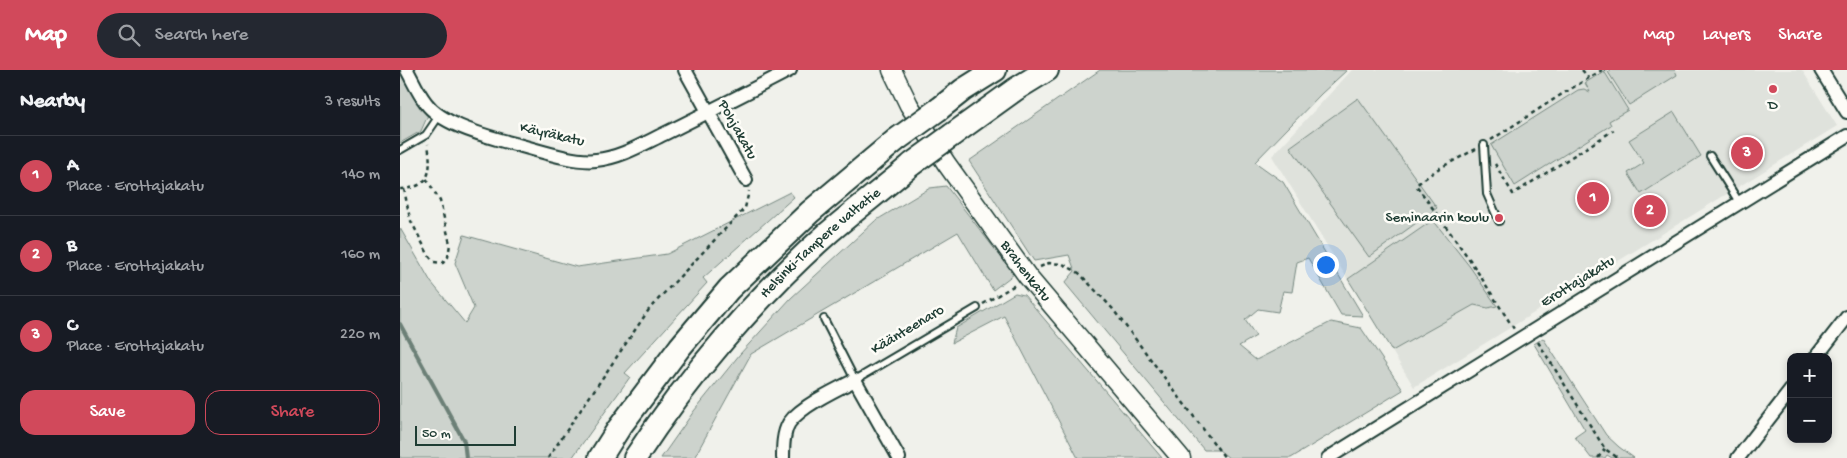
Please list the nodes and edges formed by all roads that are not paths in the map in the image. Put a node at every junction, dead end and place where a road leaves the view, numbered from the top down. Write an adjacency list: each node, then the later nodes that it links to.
1 (407, 70): 12 (street, Käyräkatu)
2 (685, 70): 10 (street, Pohjakatu)
3 (790, 70): 10 (street, Käyräkatu)
4 (892, 70): 30 (main road, Brahenkatu)
5 (985, 70): 9 (highway)
6 (996, 70): 9 (highway, Helsinki-Tampere valtatie)
7 (1046, 70): 27 (highway, Helsinki-Tampere valtatie, bridge)
8 (1821, 70): 11 (street)
9 (963, 90): 26 (highway, Helsinki-Tampere valtatie, bridge)
10 (708, 112): 12 (street, Käyräkatu); 17 (street, Pohjakatu)
11 (1847, 112)
12 (439, 116): 15 (lane)
13 (1845, 142): 18 (street, Erottajakatu)
14 (1484, 145): 19 (lane)
15 (400, 150)
16 (1710, 156): 18 (lane)
17 (746, 180)
18 (1739, 202): 31 (street, Erottajakatu)
19 (1499, 221)
20 (976, 308): 24 (lane, Käänteenaro)
21 (1847, 318): 23 (street)
22 (824, 319): 24 (lane)
23 (1819, 353)
24 (855, 380): 28 (street, Käänteenaro); 29 (street)
25 (1787, 395): 32 (street)
26 (600, 458)
27 (635, 458)
28 (783, 458)
29 (899, 458)
30 (1181, 458)
31 (1328, 458)
32 (1738, 458)

